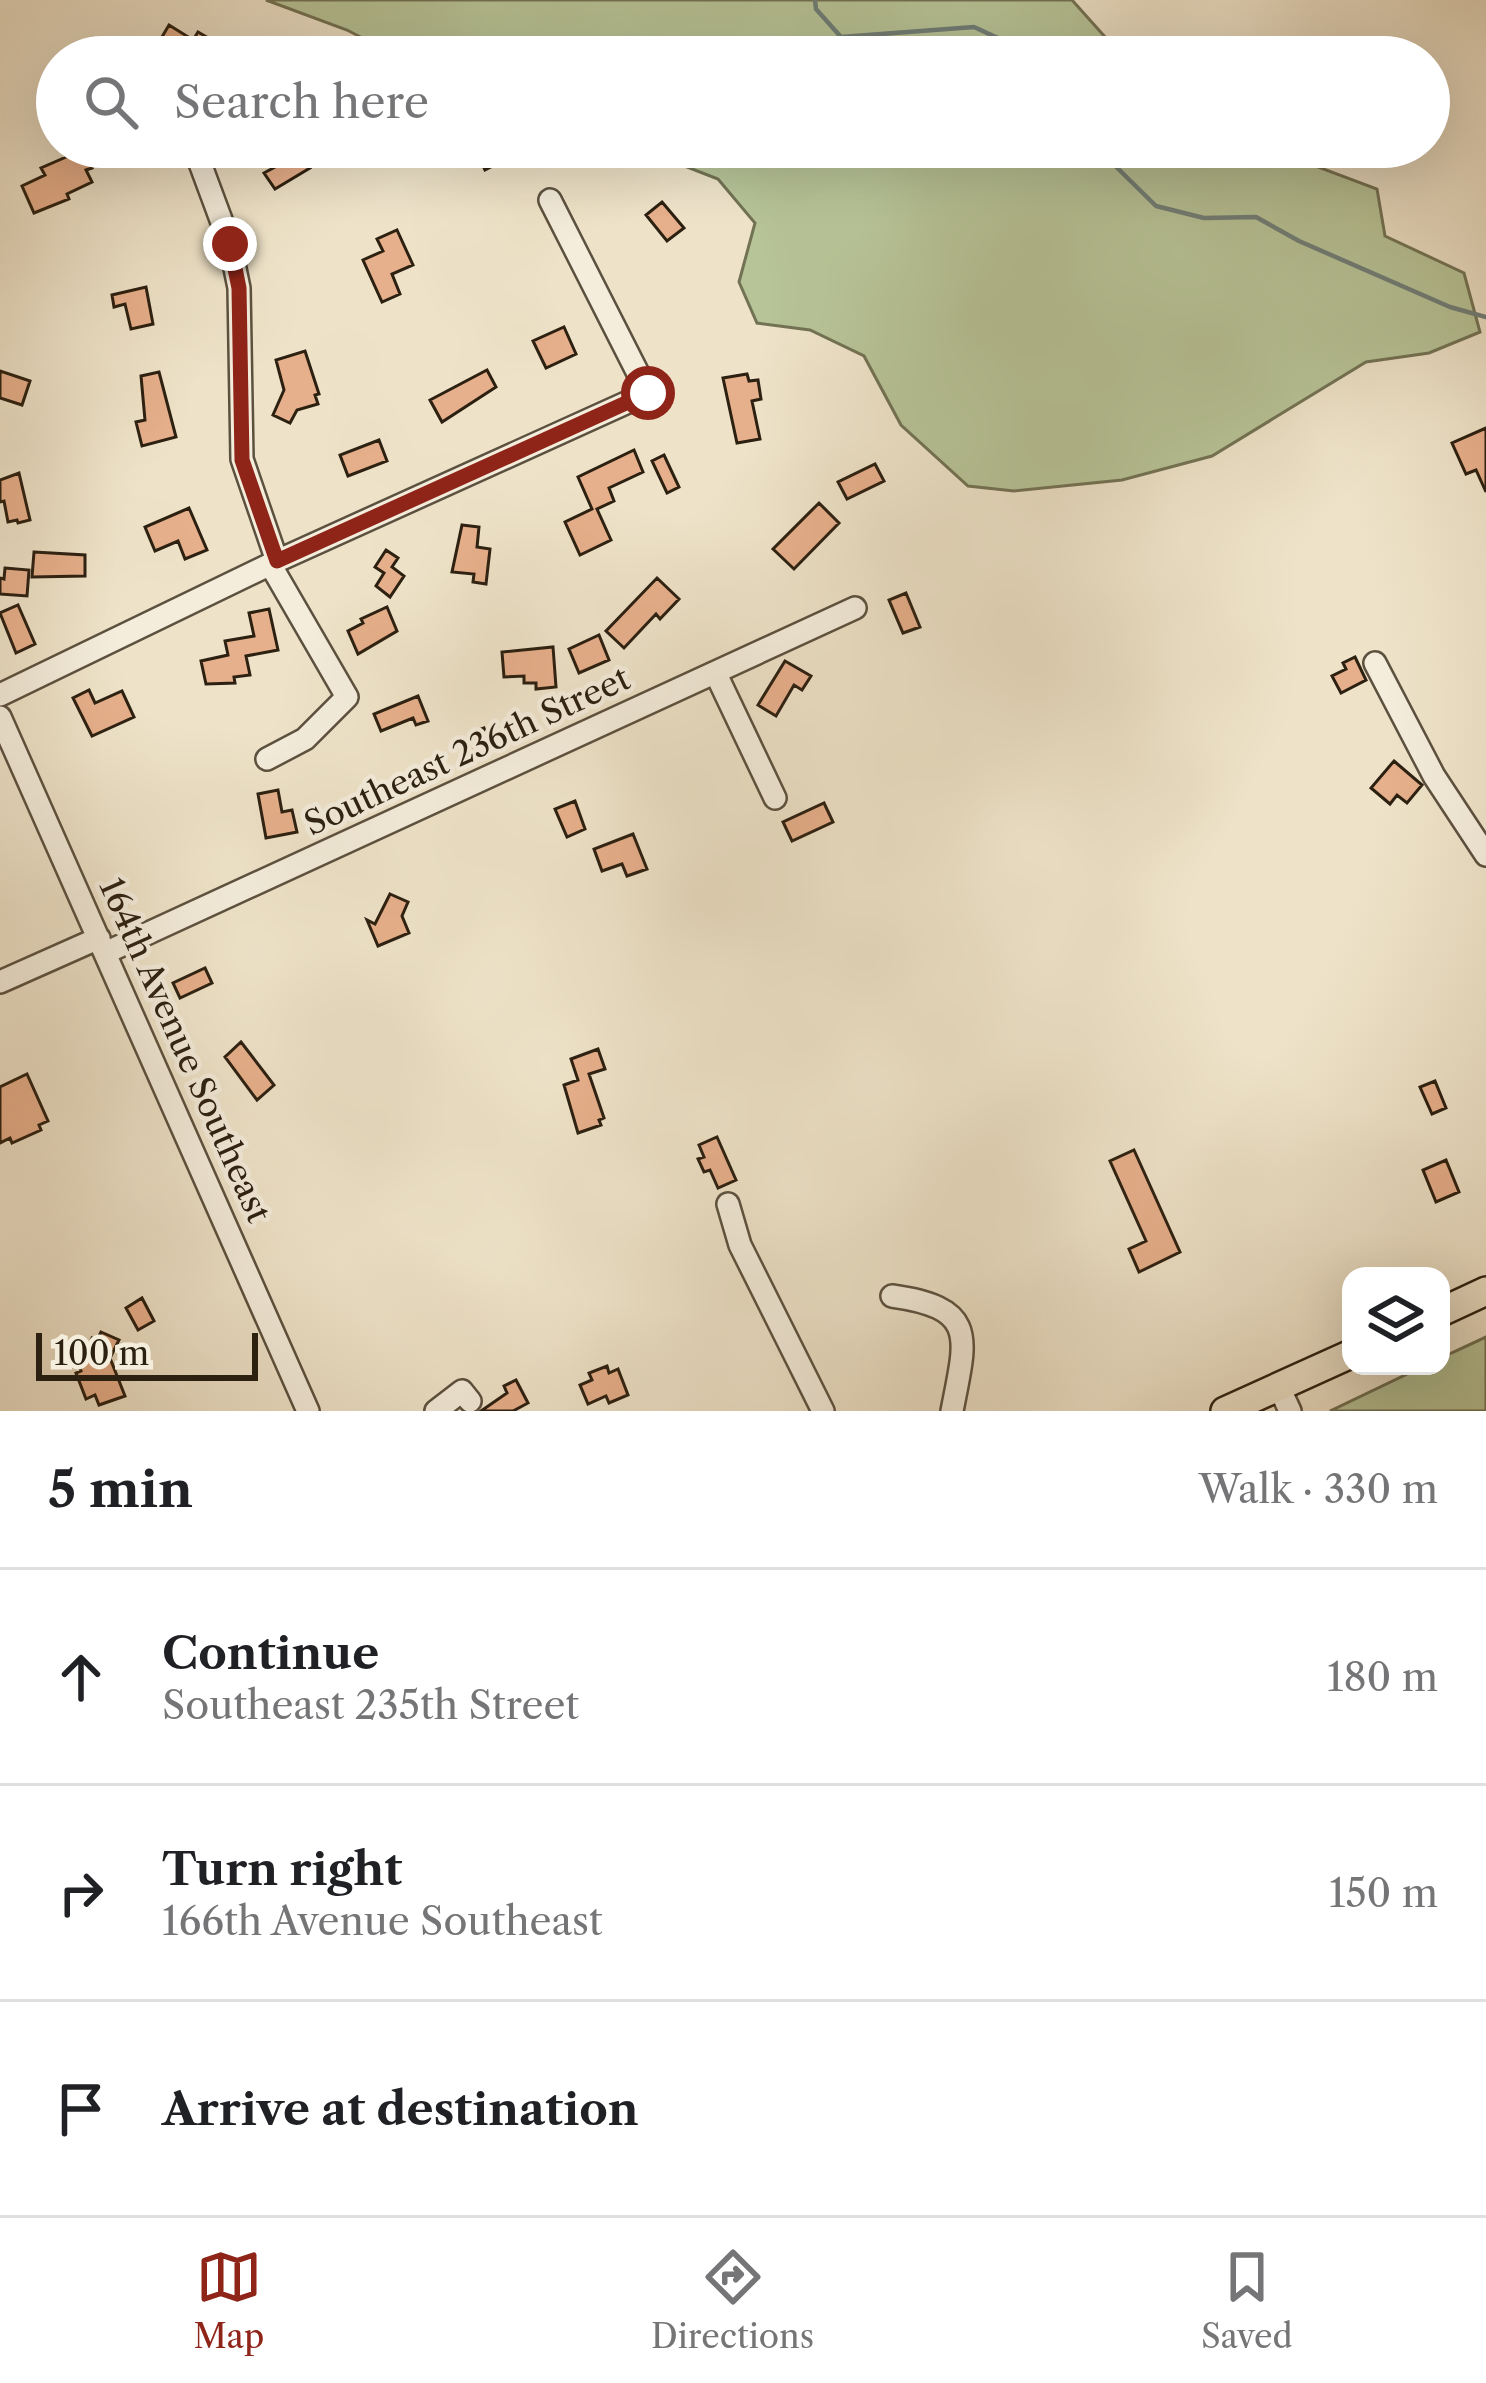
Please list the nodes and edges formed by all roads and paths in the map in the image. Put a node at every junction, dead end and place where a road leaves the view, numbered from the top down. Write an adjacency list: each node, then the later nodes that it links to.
1 (202, 168): 3 (street)
2 (550, 200): 3 (street)
3 (273, 563): 7 (street); 9 (street)
4 (855, 608): 6 (street, Southeast 236th Street)
5 (1375, 663): 11 (street)
6 (716, 674): 10 (street); 12 (street, Southeast 236th Street)
7 (0, 695)
8 (0, 717): 12 (street, 164th Avenue Southeast)
9 (267, 759)
10 (775, 798)
11 (1486, 855)
12 (102, 945): 13 (street, Southeast 236th Street); 21 (street, 164th Avenue Southeast)
13 (0, 982)
14 (728, 1204): 23 (street)
15 (1486, 1291): 17 (main road)
16 (892, 1296): 24 (street)
17 (1450, 1308)
18 (1342, 1360): 19 (main road)
19 (1285, 1399): 25 (main road)
20 (470, 1401): 22 (street)
21 (308, 1411)
22 (436, 1411)
23 (823, 1411)
24 (952, 1411)
25 (1226, 1411)

